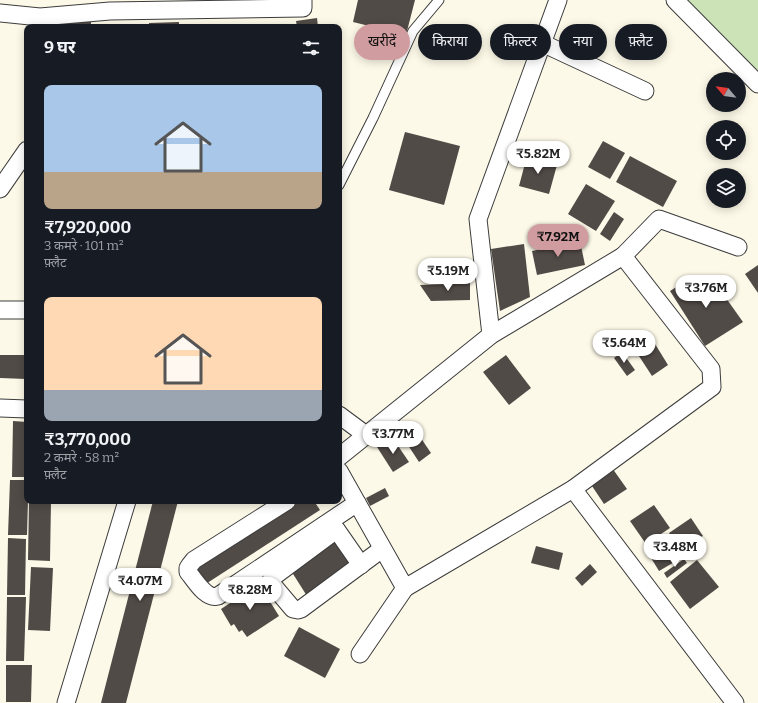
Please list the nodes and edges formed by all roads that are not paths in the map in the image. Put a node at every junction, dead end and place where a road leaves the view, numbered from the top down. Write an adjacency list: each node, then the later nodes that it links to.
1 (303, 0): 5 (street)
2 (439, 0): 14 (lane)
3 (558, 0): 8 (street)
4 (676, 0): 11 (street)
5 (110, 6): 7 (street)
6 (0, 14): 7 (street)
7 (40, 22)
8 (549, 24)
9 (551, 47): 12 (street)
10 (536, 60): 20 (street)
11 (758, 84)
12 (645, 91)
13 (24, 154): 15 (street)
14 (342, 178)
15 (0, 189)
16 (738, 247): 17 (street)
17 (623, 256): 20 (street); 27 (street)
18 (0, 310): 19 (street)
19 (24, 310)
20 (491, 335): 24 (street)
21 (0, 408): 22 (street)
22 (24, 409)
23 (342, 417): 24 (street)
24 (366, 435): 25 (street)
25 (342, 455)
26 (342, 477): 30 (street)
27 (573, 489): 34 (street); 37 (street)
28 (126, 504): 36 (street)
29 (282, 504): 30 (street)
30 (359, 507): 31 (street); 32 (street)
31 (336, 530): 33 (street); 33 (street)
32 (382, 549): 33 (street); 34 (street)
33 (361, 565)
34 (404, 588): 35 (street)
35 (360, 654)
36 (66, 703)
37 (735, 703)

